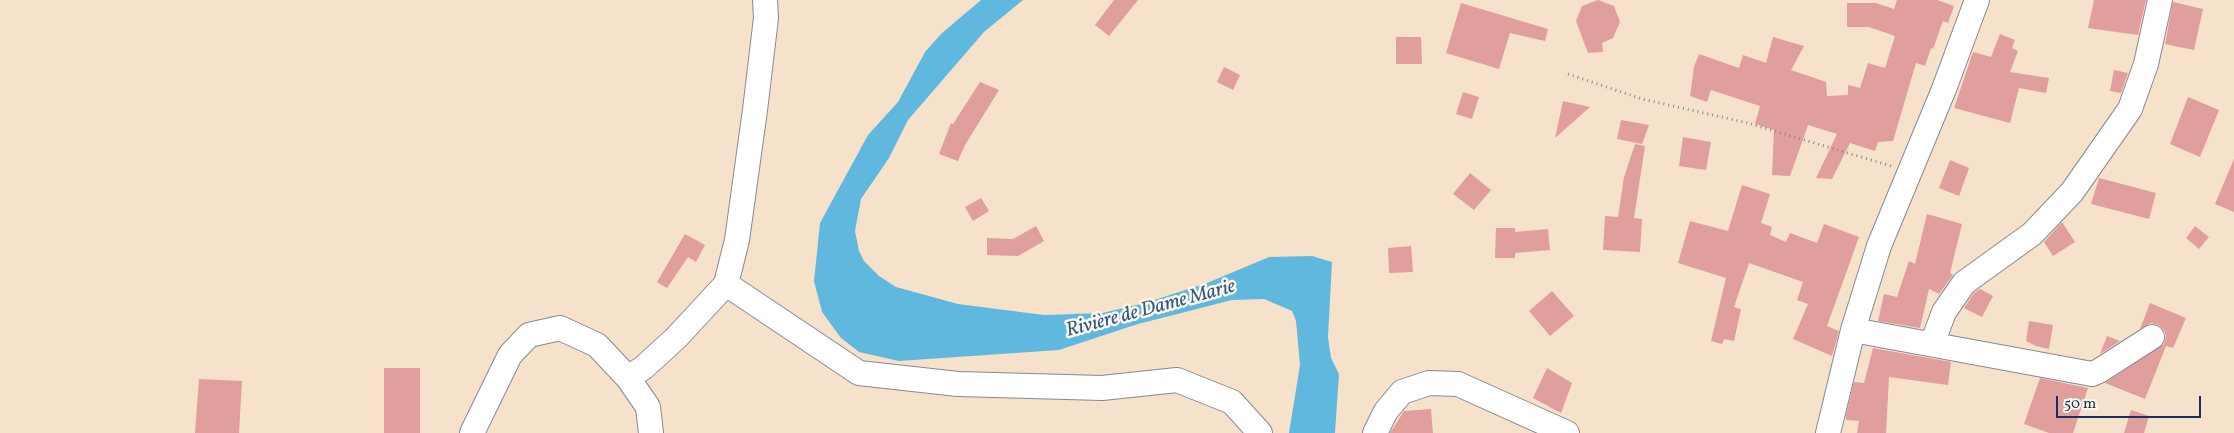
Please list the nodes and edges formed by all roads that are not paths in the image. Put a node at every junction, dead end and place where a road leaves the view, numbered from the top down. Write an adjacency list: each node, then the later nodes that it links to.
1 (764, 0): 4 (street)
2 (1977, 0): 5 (street)
3 (2160, 0): 7 (street)
4 (726, 284): 8 (street); 11 (street)
5 (1853, 330): 7 (street); 14 (street)
6 (2152, 337): 7 (street)
7 (1932, 344)
8 (628, 378): 9 (street); 10 (street)
9 (472, 433)
10 (651, 433)
11 (1260, 433)
12 (1375, 433): 13 (street)
13 (1568, 433)
14 (1828, 433)

